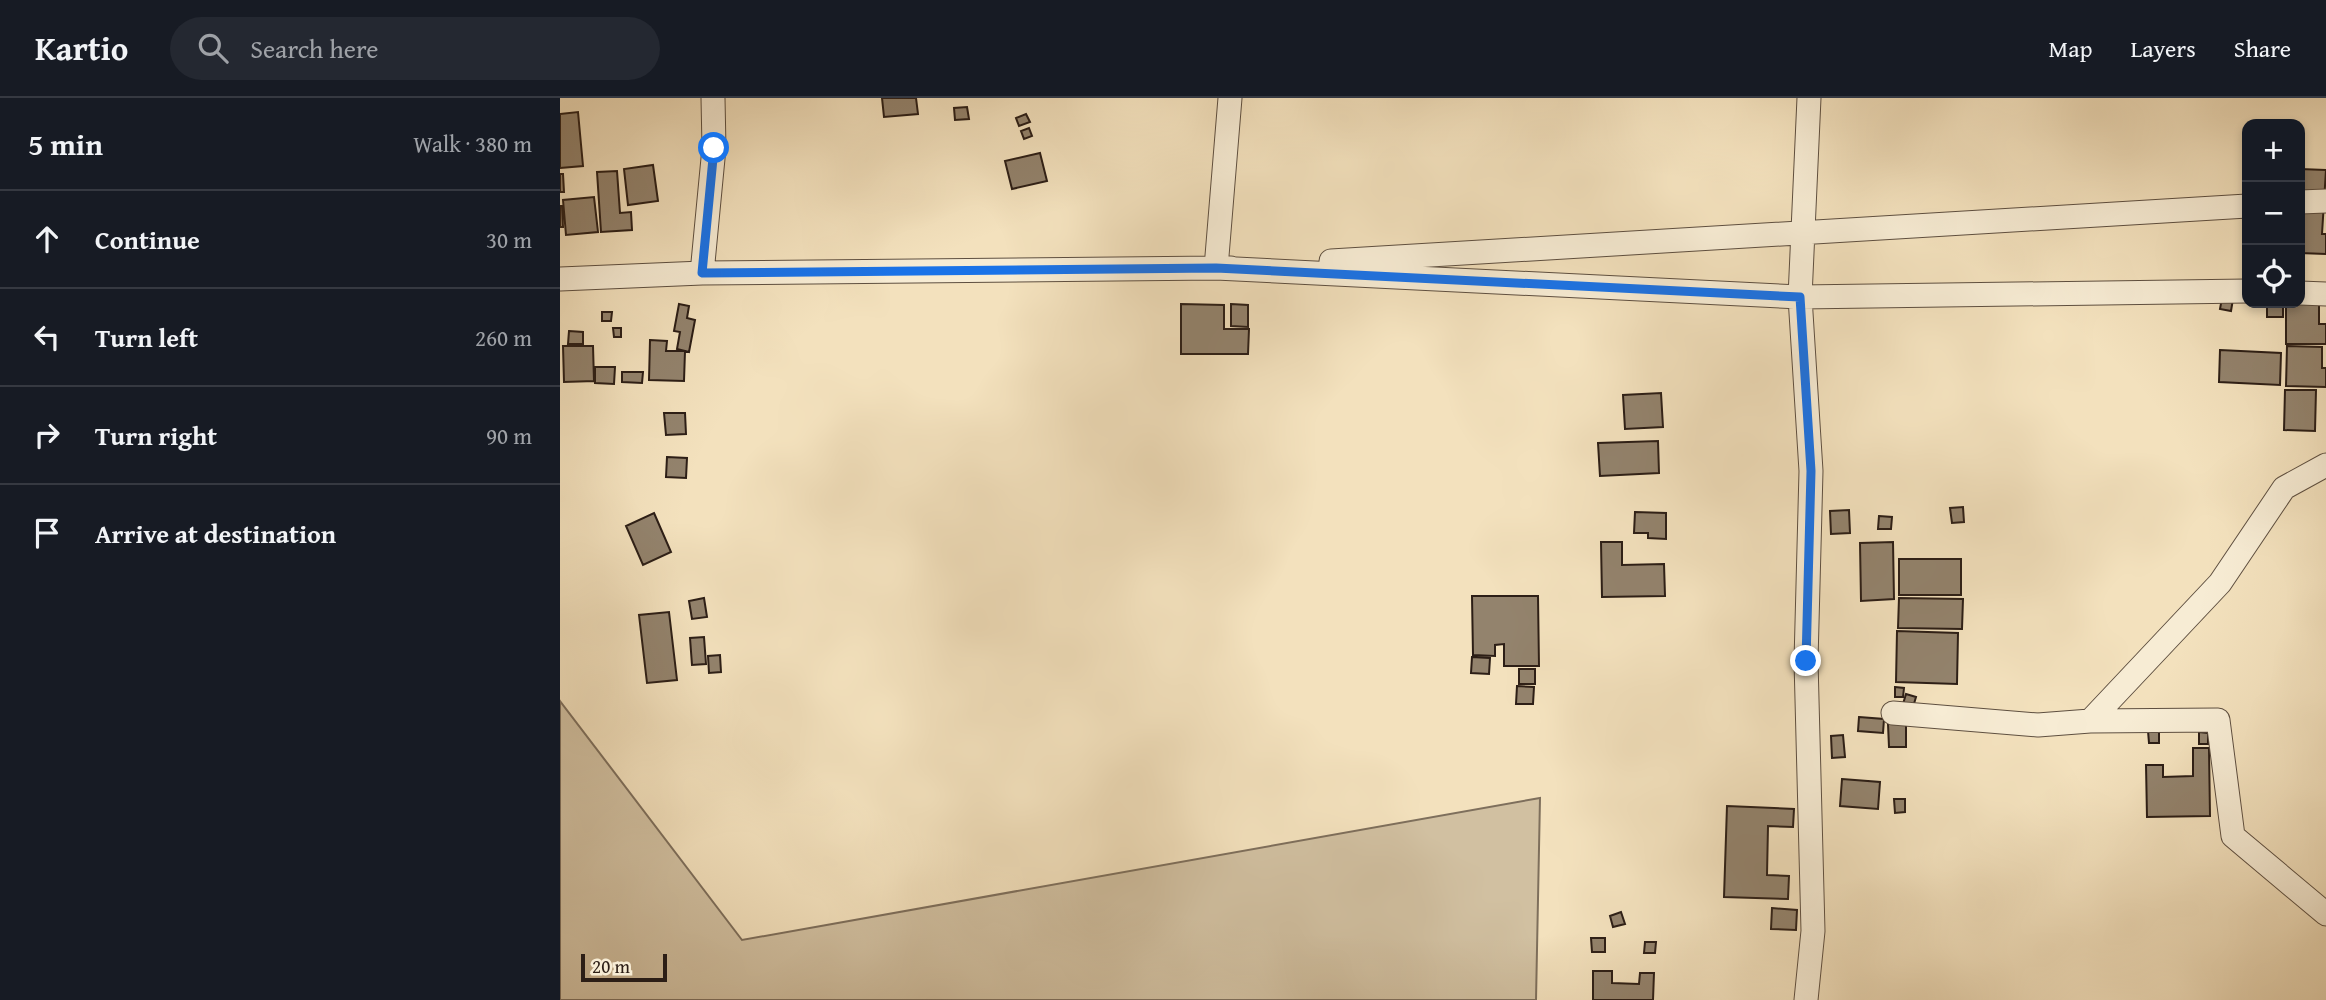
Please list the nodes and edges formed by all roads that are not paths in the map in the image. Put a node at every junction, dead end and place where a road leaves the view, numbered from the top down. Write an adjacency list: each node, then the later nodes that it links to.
1 (713, 98): 8 (street)
2 (1230, 98): 7 (street)
3 (1810, 98): 13 (street)
4 (2326, 201): 5 (street)
5 (2305, 202)
6 (2242, 206): 7 (street)
7 (1216, 268): 8 (street); 13 (street)
8 (702, 273): 9 (street)
9 (560, 279)
10 (2242, 291): 13 (street)
11 (2305, 293): 12 (street)
12 (2326, 294)
13 (1800, 297): 18 (street)
14 (2326, 465): 16 (street)
15 (1893, 713): 16 (street)
16 (2090, 721): 17 (street)
17 (2326, 914)
18 (1806, 1000)

